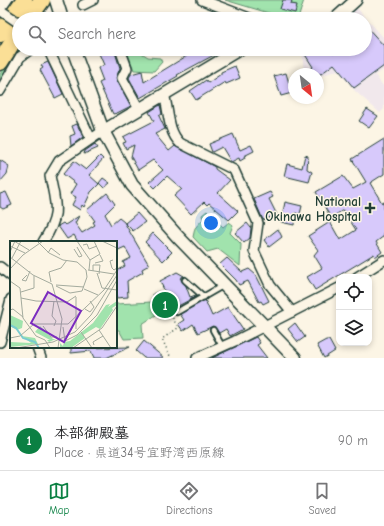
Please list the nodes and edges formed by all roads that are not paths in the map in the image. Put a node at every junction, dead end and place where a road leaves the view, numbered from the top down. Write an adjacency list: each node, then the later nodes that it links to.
1 (42, 0): 7 (highway)
2 (56, 0): 8 (main road)
3 (93, 0): 6 (street)
4 (202, 0): 9 (street)
5 (356, 0): 10 (street)
6 (83, 4)
7 (19, 12)
8 (60, 12)
9 (234, 12)
10 (342, 12)
11 (12, 19): 12 (highway)
12 (0, 34)
13 (12, 43): 19 (highway)
14 (21, 56): 20 (street)
15 (51, 56): 24 (street)
16 (76, 56): 23 (main road)
17 (123, 56): 22 (street)
18 (228, 56): 21 (street)
19 (0, 62)
20 (0, 91)
21 (164, 94): 22 (street); 36 (street)
22 (139, 109): 23 (street)
23 (103, 131): 24 (street); 31 (main road)
24 (92, 138): 25 (street)
25 (44, 241)
26 (384, 260): 28 (street)
27 (0, 267): 29 (street)
28 (362, 274)
29 (10, 275)
30 (185, 280): 33 (lane)
31 (224, 285): 33 (lane); 37 (main road)
32 (336, 290): 36 (street)
33 (204, 297): 35 (lane)
34 (10, 303): 39 (street)
35 (177, 312)
36 (292, 312): 37 (street)
37 (264, 326): 40 (street); 44 (main road)
38 (213, 330): 40 (lane)
39 (0, 342)
40 (222, 346): 43 (street)
41 (37, 348): 42 (street)
42 (41, 358)
43 (197, 358)
44 (295, 358)

